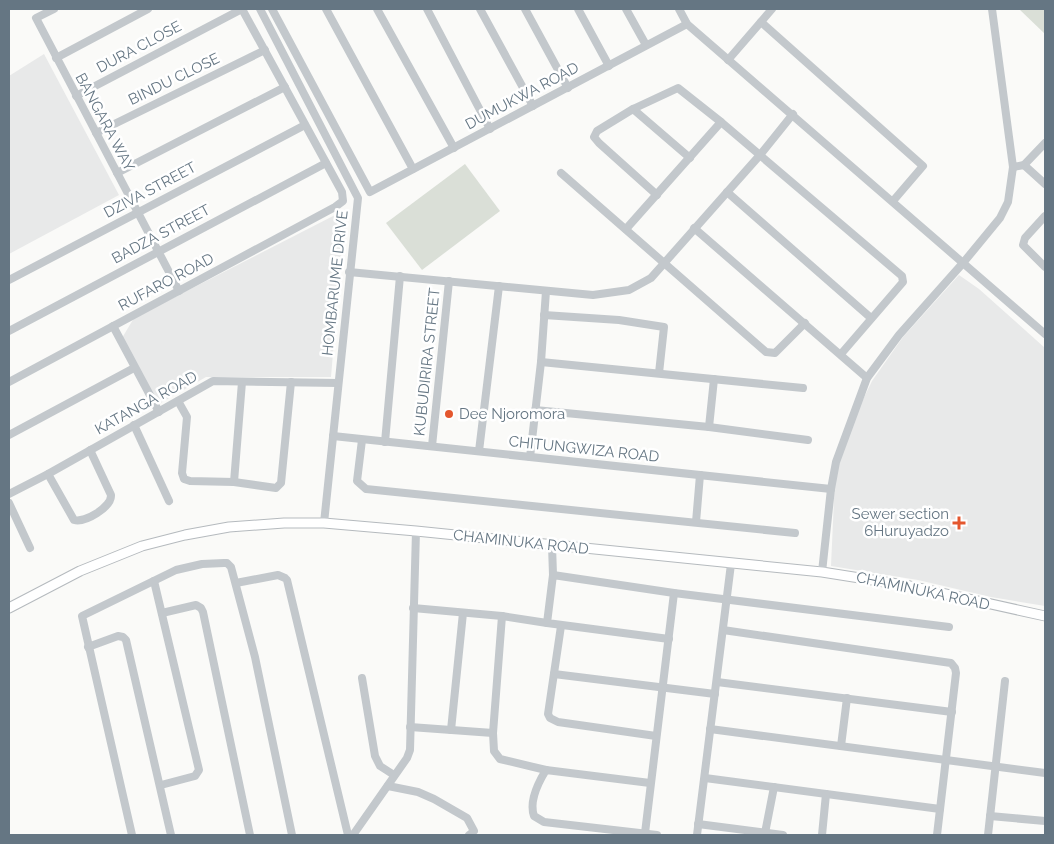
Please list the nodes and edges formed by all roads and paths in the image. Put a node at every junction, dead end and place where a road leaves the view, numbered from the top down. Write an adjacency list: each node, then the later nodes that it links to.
1 (54, 9): 20 (street, BANGARA WAY)
2 (148, 9): 20 (street)
3 (242, 9): 19 (street); 25 (street, DURA CLOSE)
4 (260, 9): 55 (street, HOMBARUME DRIVE)
5 (272, 9): 40 (street, DUMUKWA ROAD)
6 (326, 9): 40 (street)
7 (377, 9): 34 (street)
8 (427, 9): 31 (street)
9 (480, 9): 26 (street)
10 (525, 9): 24 (street)
11 (578, 9): 22 (street)
12 (626, 9): 18 (street)
13 (679, 9): 17 (street)
14 (772, 9): 16 (street)
15 (992, 9): 39 (street)
16 (761, 22): 21 (street); 46 (street)
17 (687, 24): 18 (street, DUMUKWA ROAD); 21 (street)
18 (646, 45): 22 (street, DUMUKWA ROAD)
19 (265, 50): 23 (street); 32 (street, BINDU CLOSE)
20 (56, 58): 25 (street, BANGARA WAY)
21 (728, 60): 28 (street)
22 (609, 66): 24 (street, DUMUKWA ROAD)
23 (285, 87): 30 (street); 41 (street)
24 (568, 88): 26 (street, DUMUKWA ROAD)
25 (76, 96): 32 (street, BANGARA WAY)
26 (533, 106): 31 (street, DUMUKWA ROAD)
27 (633, 109): 29 (street); 36 (street); 45 (street)
28 (793, 114): 35 (street); 46 (street)
29 (721, 122): 35 (street); 36 (street)
30 (305, 125): 37 (street); 47 (street, DZIVA STREET)
31 (490, 129): 34 (street, DUMUKWA ROAD)
32 (96, 133): 41 (street, BANGARA WAY)
33 (1045, 143): 38 (street)
34 (454, 148): 40 (street, DUMUKWA ROAD)
35 (760, 155): 44 (street); 63 (street)
36 (690, 158): 45 (street)
37 (326, 163): 51 (street, BADZA STREET); 60 (street, RUFARO ROAD)
38 (1024, 165): 39 (street); 43 (street)
39 (1013, 167): 53 (street)
40 (413, 169)
41 (117, 173): 47 (street, BANGARA WAY)
42 (561, 173): 50 (street)
43 (1045, 184)
44 (727, 192): 49 (street); 63 (street)
45 (657, 195): 50 (street)
46 (893, 201): 53 (street)
47 (138, 212): 51 (street, BANGARA WAY); 57 (street, DZIVA STREET)
48 (1045, 216): 54 (street)
49 (694, 228): 52 (street); 64 (street)
50 (626, 229): 52 (street)
51 (158, 251): 60 (street, BANGARA WAY); 66 (street, BADZA STREET)
52 (664, 263): 61 (street); 64 (street)
53 (963, 263): 67 (street); 72 (street)
54 (1045, 267)
55 (349, 272): 56 (street); 77 (street, HOMBARUME DRIVE)
56 (400, 276): 58 (street); 88 (street)
57 (9, 280)
58 (449, 281): 59 (street); 89 (street, KUBUDIRIRA STREET)
59 (499, 286): 61 (street); 91 (street)
60 (179, 290): 65 (street, RUFARO ROAD)
61 (546, 291): 62 (street)
62 (544, 314): 69 (street); 71 (street)
63 (871, 318): 68 (street)
64 (805, 322): 68 (street)
65 (113, 326): 70 (street); 74 (street, RUFARO ROAD)
66 (9, 331)
67 (1045, 334)
68 (841, 354): 72 (street)
69 (540, 362): 71 (street); 80 (street)
70 (134, 368): 81 (street); 84 (street)
71 (659, 373): 73 (street)
72 (867, 378): 96 (street)
73 (714, 379): 78 (street); 83 (street)
74 (9, 382)
75 (242, 382): 76 (street, KATANGA ROAD); 79 (street, KATANGA ROAD); 95 (street)
76 (290, 382): 77 (street, KATANGA ROAD); 95 (street)
77 (338, 383): 85 (street, HOMBARUME DRIVE)
78 (803, 388)
79 (178, 401): 81 (street, KATANGA ROAD); 95 (street)
80 (535, 410): 83 (street); 92 (street)
81 (159, 412): 82 (street, KATANGA ROAD)
82 (134, 425): 90 (street, KATANGA ROAD); 98 (street)
83 (709, 427): 87 (street)
84 (9, 435)
85 (333, 436): 86 (street, CHITUNGWIZA ROAD); 101 (street, HOMBARUME DRIVE)
86 (362, 440): 88 (street, CHITUNGWIZA ROAD); 100 (street)
87 (808, 440)
88 (385, 442): 89 (street, CHITUNGWIZA ROAD)
89 (432, 446): 91 (street, CHITUNGWIZA ROAD)
90 (90, 450): 93 (street, KATANGA ROAD); 93 (street)
91 (479, 451): 92 (street, CHITUNGWIZA ROAD)
92 (530, 457): 94 (street, CHITUNGWIZA ROAD)
93 (48, 474): 97 (street, KATANGA ROAD)
94 (700, 475): 96 (street, CHITUNGWIZA ROAD); 100 (street)
95 (234, 482)
96 (832, 489): 107 (street)
97 (9, 494)
98 (169, 501)
99 (9, 503): 105 (street)
100 (696, 522): 103 (street)
101 (324, 523): 102 (main road, CHAMINUKA ROAD); 113 (main road, CHAMINUKA ROAD)
102 (416, 531): 104 (main road, CHAMINUKA ROAD); 114 (street)
103 (795, 533)
104 (552, 545): 106 (main road, CHAMINUKA ROAD); 108 (street)
105 (30, 548)
106 (731, 564): 107 (main road, CHAMINUKA ROAD); 112 (street)
107 (822, 572): 118 (main road, CHAMINUKA ROAD)
108 (553, 575): 111 (street); 119 (street)
109 (154, 581): 110 (street); 115 (street); 124 (street)
110 (236, 583): 160 (street); 161 (street)
111 (674, 593): 112 (street); 123 (street)
112 (726, 599): 121 (street); 122 (street)
113 (9, 608)
114 (414, 608): 116 (street); 133 (street)
115 (162, 613): 146 (street); 159 (street)
116 (463, 613): 117 (street); 135 (street)
117 (502, 616): 119 (street); 136 (street)
118 (1045, 616)
119 (547, 624): 120 (street)
120 (561, 626): 123 (street); 125 (street)
121 (949, 627)
122 (723, 630): 128 (street); 132 (street)
123 (669, 640): 129 (street)
124 (88, 647): 146 (street); 157 (street)
125 (554, 674): 129 (street); 137 (street)
126 (362, 678): 143 (street)
127 (1005, 681): 140 (street)
128 (717, 682): 130 (street); 131 (street)
129 (663, 688): 130 (street); 137 (street)
130 (715, 694): 134 (street)
131 (847, 698): 132 (street); 138 (street)
132 (952, 712): 139 (street)
133 (410, 727): 135 (street); 143 (street)
134 (710, 729): 138 (street); 144 (street)
135 (451, 730): 136 (street)
136 (493, 734): 141 (street)
137 (656, 736): 145 (street)
138 (841, 746): 139 (street)
139 (946, 760): 140 (street); 150 (street)
140 (995, 767): 142 (street); 151 (street)
141 (546, 770): 145 (street); 156 (street)
142 (1045, 773)
143 (394, 775): 147 (street)
144 (704, 778): 148 (street); 153 (street)
145 (650, 784): 156 (street)
146 (160, 785): 158 (street)
147 (388, 786): 155 (street); 162 (street)
148 (774, 787): 149 (street); 154 (street)
149 (826, 794): 150 (street); 166 (street)
150 (940, 809): 167 (street)
151 (990, 816): 152 (street); 168 (street)
152 (1045, 821)
153 (698, 824): 154 (street); 164 (street)
154 (766, 833): 165 (street)
155 (473, 834)
156 (645, 834): 163 (street)
157 (132, 835)
158 (171, 835)
159 (250, 835)
160 (292, 835)
161 (348, 835)
162 (353, 835)
163 (658, 835)
164 (697, 835)
165 (783, 835)
166 (822, 835)
167 (937, 835)
168 (988, 835)

